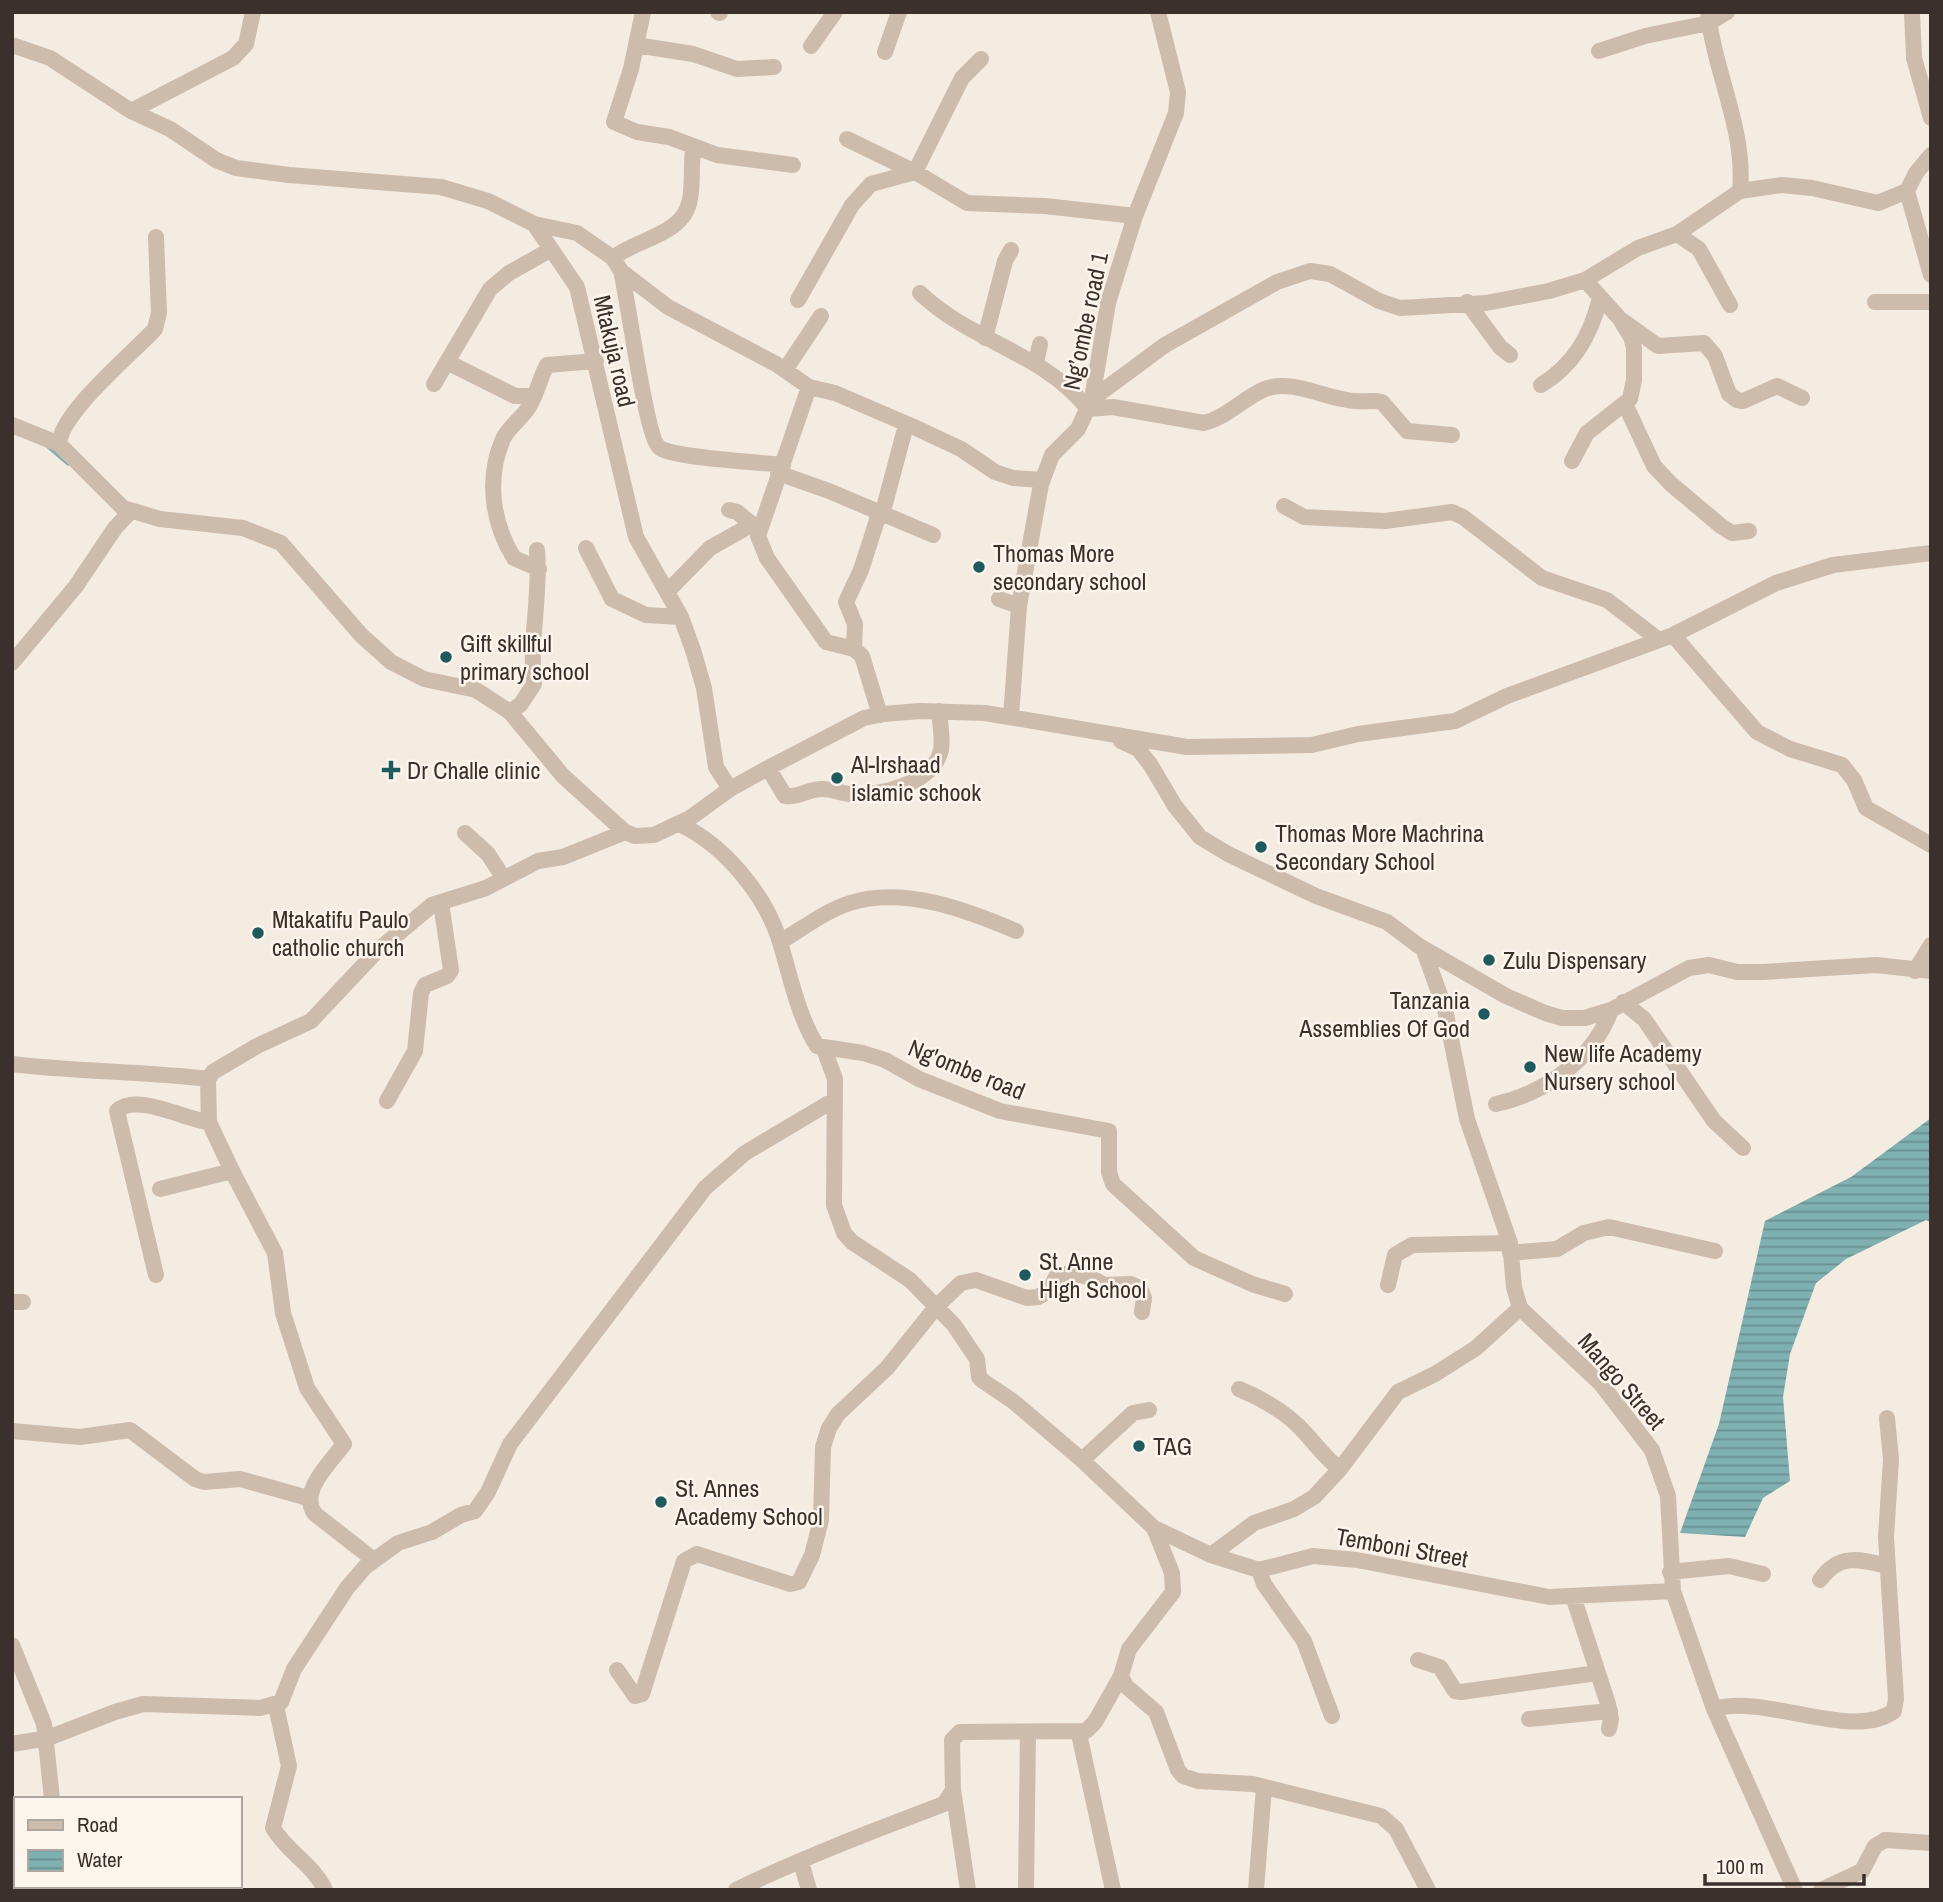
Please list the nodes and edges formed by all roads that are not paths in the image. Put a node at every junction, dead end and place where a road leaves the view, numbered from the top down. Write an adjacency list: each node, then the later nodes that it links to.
1 (253, 12): 17 (street)
2 (643, 12): 10 (street)
3 (835, 12): 11 (street)
4 (899, 12): 13 (street)
5 (1158, 12): 26 (street, Ng’ombe road 1)
6 (1727, 12): 8 (street)
7 (1912, 12): 16 (street)
8 (1708, 18): 12 (street); 24 (street)
9 (12, 45): 17 (street)
10 (636, 45): 15 (street); 20 (street)
11 (811, 46)
12 (1598, 51)
13 (885, 52)
14 (981, 59): 23 (street)
15 (774, 67)
16 (1926, 79): 18 (street)
17 (131, 111): 27 (street)
18 (1931, 118)
19 (847, 139): 23 (street)
20 (693, 149): 22 (street); 32 (street)
21 (1931, 155): 25 (street)
22 (793, 165)
23 (915, 172): 26 (street); 37 (street)
24 (1740, 191): 25 (street); 28 (street)
25 (1907, 191): 33 (street)
26 (1135, 216): 56 (street, Ng’ombe road 1)
27 (534, 224): 30 (street, Mtakuja road); 32 (street)
28 (1677, 234): 34 (street); 41 (street)
29 (156, 237): 61 (street)
30 (550, 250): 47 (street, Mtakuja road); 48 (street)
31 (1011, 250): 44 (street)
32 (617, 265): 50 (street); 63 (street)
33 (1931, 275)
34 (1585, 280): 36 (street); 38 (street)
35 (920, 293): 44 (street)
36 (1601, 298): 43 (street); 52 (street)
37 (798, 300)
38 (1467, 302): 46 (street); 56 (street)
39 (1875, 302): 40 (street)
40 (1931, 302)
41 (1730, 306)
42 (821, 316): 50 (street)
43 (1620, 319): 55 (street); 57 (street)
44 (985, 338): 49 (street)
45 (1040, 344): 49 (street)
46 (1510, 355)
47 (596, 360): 54 (street); 76 (street, Mtakuja road)
48 (449, 363): 51 (street); 54 (street)
49 (1036, 363): 56 (street)
50 (785, 370): 53 (street)
51 (434, 384)
52 (1541, 385)
53 (809, 387): 59 (street); 63 (street)
54 (534, 396): 75 (street)
55 (1802, 398)
56 (1090, 404): 60 (street); 64 (street, Ng’ombe road 1)
57 (1625, 404): 62 (street); 70 (street)
58 (12, 425): 61 (street)
59 (906, 425): 64 (street); 68 (street)
60 (1452, 435)
61 (59, 444): 67 (street)
62 (1572, 461)
63 (780, 469): 68 (street); 69 (street)
64 (1043, 480): 78 (street, Ng’ombe road 1)
65 (1284, 506): 80 (street)
66 (729, 510): 69 (street)
67 (131, 511): 82 (street); 84 (street)
68 (880, 514): 71 (street); 81 (street)
69 (755, 527): 76 (street); 81 (street)
70 (1749, 531)
71 (933, 535)
72 (586, 548): 79 (street)
73 (537, 550): 75 (street)
74 (1931, 553): 80 (street)
75 (539, 569): 84 (street)
76 (667, 592): 79 (street, Mtakuja road)
77 (999, 599): 78 (street)
78 (1019, 606): 86 (street, Ng’ombe road 1)
79 (681, 617): 89 (street, Mtakuja road)
80 (1666, 638): 87 (street); 93 (street)
81 (854, 649): 85 (street)
82 (13, 661)
83 (939, 711): 85 (street); 86 (street); 88 (street)
84 (510, 712): 91 (street)
85 (880, 715): 88 (street)
86 (1011, 717): 87 (street)
87 (1109, 736): 99 (street)
88 (768, 768): 89 (street)
89 (730, 789): 90 (street)
90 (679, 824): 91 (street); 97 (street)
91 (625, 832): 94 (street)
92 (465, 833): 94 (street)
93 (1931, 845)
94 (503, 877): 95 (street)
95 (441, 903): 104 (street); 106 (street)
96 (1016, 931): 97 (street)
97 (779, 942): 102 (street)
98 (1931, 945): 100 (street)
99 (1423, 948): 101 (street); 112 (street)
100 (1923, 971): 101 (street)
101 (1617, 1006): 107 (street); 109 (street)
102 (824, 1049): 105 (street); 116 (street, Ng'ombe road)
103 (12, 1064): 104 (street)
104 (208, 1079): 108 (street)
105 (834, 1100): 117 (street); 129 (street)
106 (387, 1101)
107 (1496, 1104)
108 (209, 1122): 110 (street); 114 (street)
109 (1743, 1148)
110 (232, 1171): 111 (street); 126 (street)
111 (160, 1189)
112 (1510, 1248): 113 (street); 115 (street); 118 (street)
113 (1715, 1251)
114 (156, 1275)
115 (1388, 1285)
116 (1285, 1294)
117 (936, 1307): 119 (street); 124 (street); 139 (street)
118 (1520, 1308): 125 (street); 132 (street, Mango Street)
119 (1142, 1312)
120 (1239, 1389): 125 (street)
121 (1149, 1410): 124 (street)
122 (1887, 1418): 130 (street)
123 (12, 1431): 126 (street)
124 (1082, 1460): 127 (street)
125 (1340, 1469): 128 (street)
126 (308, 1498): 129 (street)
127 (1154, 1528): 128 (street); 141 (street)
128 (1211, 1555): 131 (street)
129 (374, 1560): 142 (street)
130 (1887, 1566): 134 (street); 143 (street)
131 (1259, 1570): 136 (street, Temboni Street); 145 (street)
132 (1670, 1572): 133 (street); 135 (street, Mango Street)
133 (1763, 1574)
134 (1819, 1580)
135 (1673, 1591): 136 (street, Temboni Street); 143 (street, Mango Street)
136 (1573, 1597): 140 (street)
137 (12, 1645): 150 (street)
138 (1418, 1660): 140 (street)
139 (617, 1670)
140 (1597, 1672): 144 (street)
141 (1121, 1675): 149 (street); 152 (street)
142 (276, 1706): 150 (street); 157 (street)
143 (1714, 1709): 165 (street, Mango Street)
144 (1610, 1711): 146 (street); 147 (street)
145 (1332, 1716)
146 (1529, 1719)
147 (1609, 1729)
148 (1028, 1732): 149 (street); 153 (street); 161 (street)
149 (1079, 1734): 162 (street)
150 (48, 1738): 151 (street); 154 (street)
151 (12, 1744)
152 (1264, 1787): 163 (street); 164 (street)
153 (953, 1790): 156 (street); 160 (street)
154 (52, 1797)
155 (1931, 1843): 166 (street)
156 (801, 1862): 158 (street); 159 (street)
157 (325, 1890)
158 (736, 1890)
159 (809, 1890)
160 (968, 1890)
161 (1026, 1890)
162 (1113, 1890)
163 (1256, 1890)
164 (1428, 1890)
165 (1795, 1890)
166 (1821, 1890)

